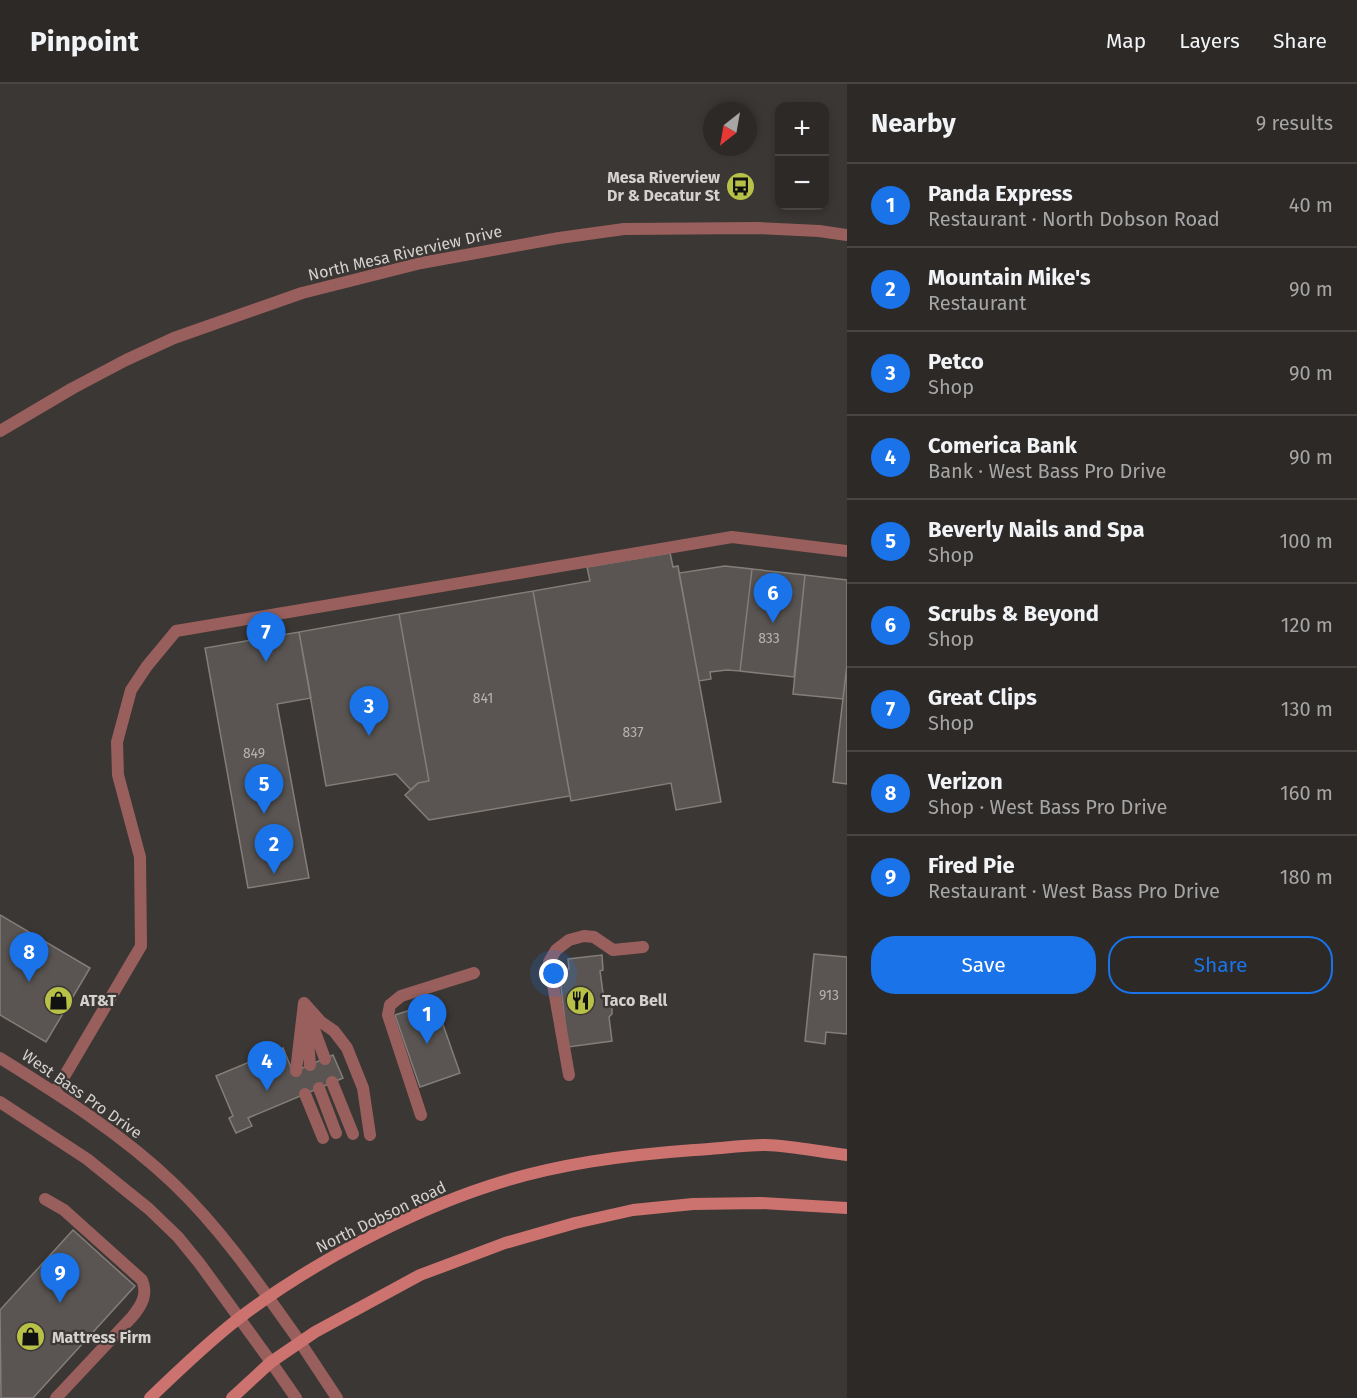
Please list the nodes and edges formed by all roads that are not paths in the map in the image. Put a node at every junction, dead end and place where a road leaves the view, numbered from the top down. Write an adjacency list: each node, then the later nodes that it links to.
1 (847, 235): 2 (street, North Mesa Riverview Drive)
2 (0, 432)
3 (847, 551): 14 (street)
4 (643, 947): 11 (street)
5 (474, 973): 17 (street)
6 (304, 1003): 8 (street); 9 (street); 10 (street); 20 (street)
7 (0, 1058): 14 (street, West Bass Pro Drive)
8 (325, 1059)
9 (310, 1065)
10 (296, 1071)
11 (569, 1075)
12 (332, 1082): 19 (street)
13 (319, 1088): 18 (street)
14 (55, 1092): 25 (street, West Bass Pro Drive)
15 (306, 1094): 21 (street)
16 (0, 1102): 26 (street)
17 (421, 1115)
18 (336, 1133)
19 (353, 1134)
20 (370, 1135)
21 (324, 1138)
22 (847, 1155): 25 (main road, North Dobson Road)
23 (45, 1199): 29 (street)
24 (847, 1208): 27 (main road)
25 (268, 1298): 26 (main road, North Dobson Road); 27 (street, West Bass Pro Drive)
26 (239, 1318): 28 (street); 30 (main road, North Dobson Road)
27 (300, 1342): 28 (main road); 33 (street, West Bass Pro Drive)
28 (271, 1362): 31 (main road); 32 (street)
29 (56, 1398)
30 (150, 1398)
31 (232, 1398)
32 (296, 1398)
33 (337, 1398)

